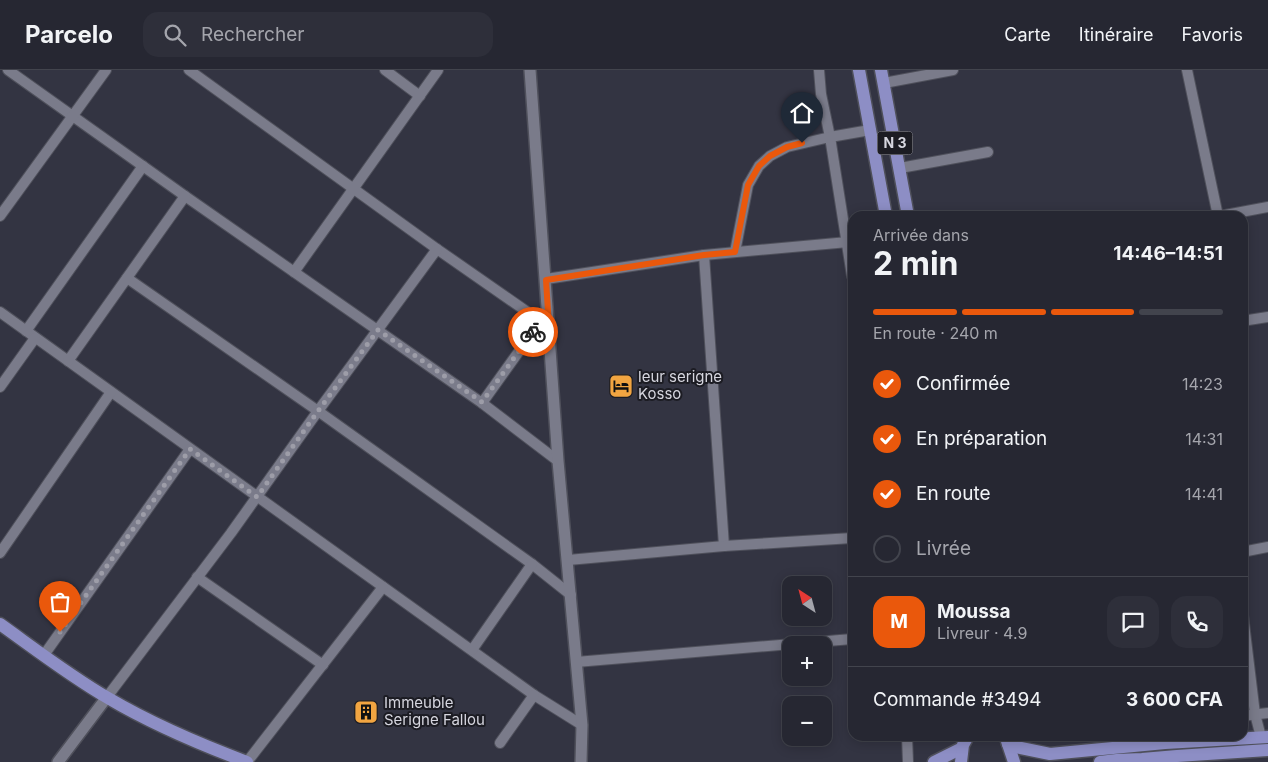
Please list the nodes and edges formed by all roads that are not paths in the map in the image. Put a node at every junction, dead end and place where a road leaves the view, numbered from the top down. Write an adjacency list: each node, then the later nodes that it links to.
1 (8, 70): 13 (street)
2 (106, 70): 13 (street)
3 (189, 70): 19 (street)
4 (385, 70): 12 (street)
5 (438, 70): 12 (street)
6 (530, 70): 34 (street)
7 (819, 70): 15 (street)
8 (859, 70): 14 (main road, N 3)
9 (953, 70): 11 (street)
10 (1187, 70): 25 (street)
11 (883, 76): 18 (main road, N 3)
12 (420, 96): 19 (street)
13 (73, 116): 17 (street); 21 (street)
14 (870, 130): 15 (street); 23 (main road, N 3)
15 (830, 136): 28 (street); 30 (street)
16 (988, 152): 18 (street)
17 (143, 166): 20 (street); 40 (street)
18 (900, 168): 24 (main road, N 3)
19 (353, 188): 29 (street); 32 (street)
20 (185, 196): 32 (street); 33 (street)
21 (4, 203): 27 (street)
22 (1268, 207): 26 (street)
23 (885, 211)
24 (907, 211)
25 (1218, 211)
26 (1246, 211)
27 (0, 216)
28 (848, 242): 30 (street)
29 (437, 249): 38 (street); 39 (street)
30 (735, 252): 31 (street)
31 (704, 255): 34 (street); 51 (street)
32 (294, 272): 39 (street)
33 (127, 278): 42 (street); 46 (street)
34 (546, 280): 38 (street)
35 (0, 312): 40 (street)
36 (1268, 316): 37 (street)
37 (1248, 320)
38 (544, 324): 45 (street); 48 (street)
39 (378, 330): 45 (street); 46 (street)
40 (26, 331): 41 (street)
41 (35, 338): 42 (street); 43 (street)
42 (68, 361): 44 (street)
43 (0, 387)
44 (111, 392): 47 (street); 54 (street)
45 (482, 402): 48 (street)
46 (318, 411): 49 (street); 56 (street)
47 (190, 449): 49 (street); 63 (street)
48 (558, 461): 55 (street)
49 (257, 497): 57 (street); 58 (street)
50 (848, 538): 51 (street)
51 (724, 546): 55 (street)
52 (1268, 547): 53 (street)
53 (1248, 551)
54 (0, 554)
55 (568, 560): 59 (street)
56 (532, 564): 59 (street); 62 (street)
57 (197, 577): 66 (street); 68 (street)
58 (383, 587): 62 (street); 66 (street)
59 (571, 595): 65 (street)
60 (0, 624): 63 (main road)
61 (848, 639): 65 (street)
62 (472, 650): 67 (street)
63 (44, 655): 68 (main road)
64 (1248, 656): 70 (street)
65 (576, 662): 72 (street)
66 (323, 665): 84 (street)
67 (534, 695): 72 (street); 80 (street)
68 (107, 698): 83 (street); 84 (main road)
69 (1268, 713): 70 (street)
70 (1255, 714): 71 (street); 73 (street)
71 (1248, 715)
72 (582, 725): 85 (street)
73 (1265, 737): 74 (main road)
74 (1248, 738)
75 (907, 741): 86 (street)
76 (964, 741): 87 (main road); 88 (main road)
77 (1007, 741): 89 (main road)
78 (1008, 741): 79 (main road)
79 (1158, 741)
80 (500, 743)
81 (1268, 750): 82 (main road)
82 (1142, 761): 90 (main road)
83 (58, 762)
84 (247, 762)
85 (581, 762)
86 (908, 762)
87 (934, 762)
88 (961, 762)
89 (1014, 762)
90 (1100, 762)

